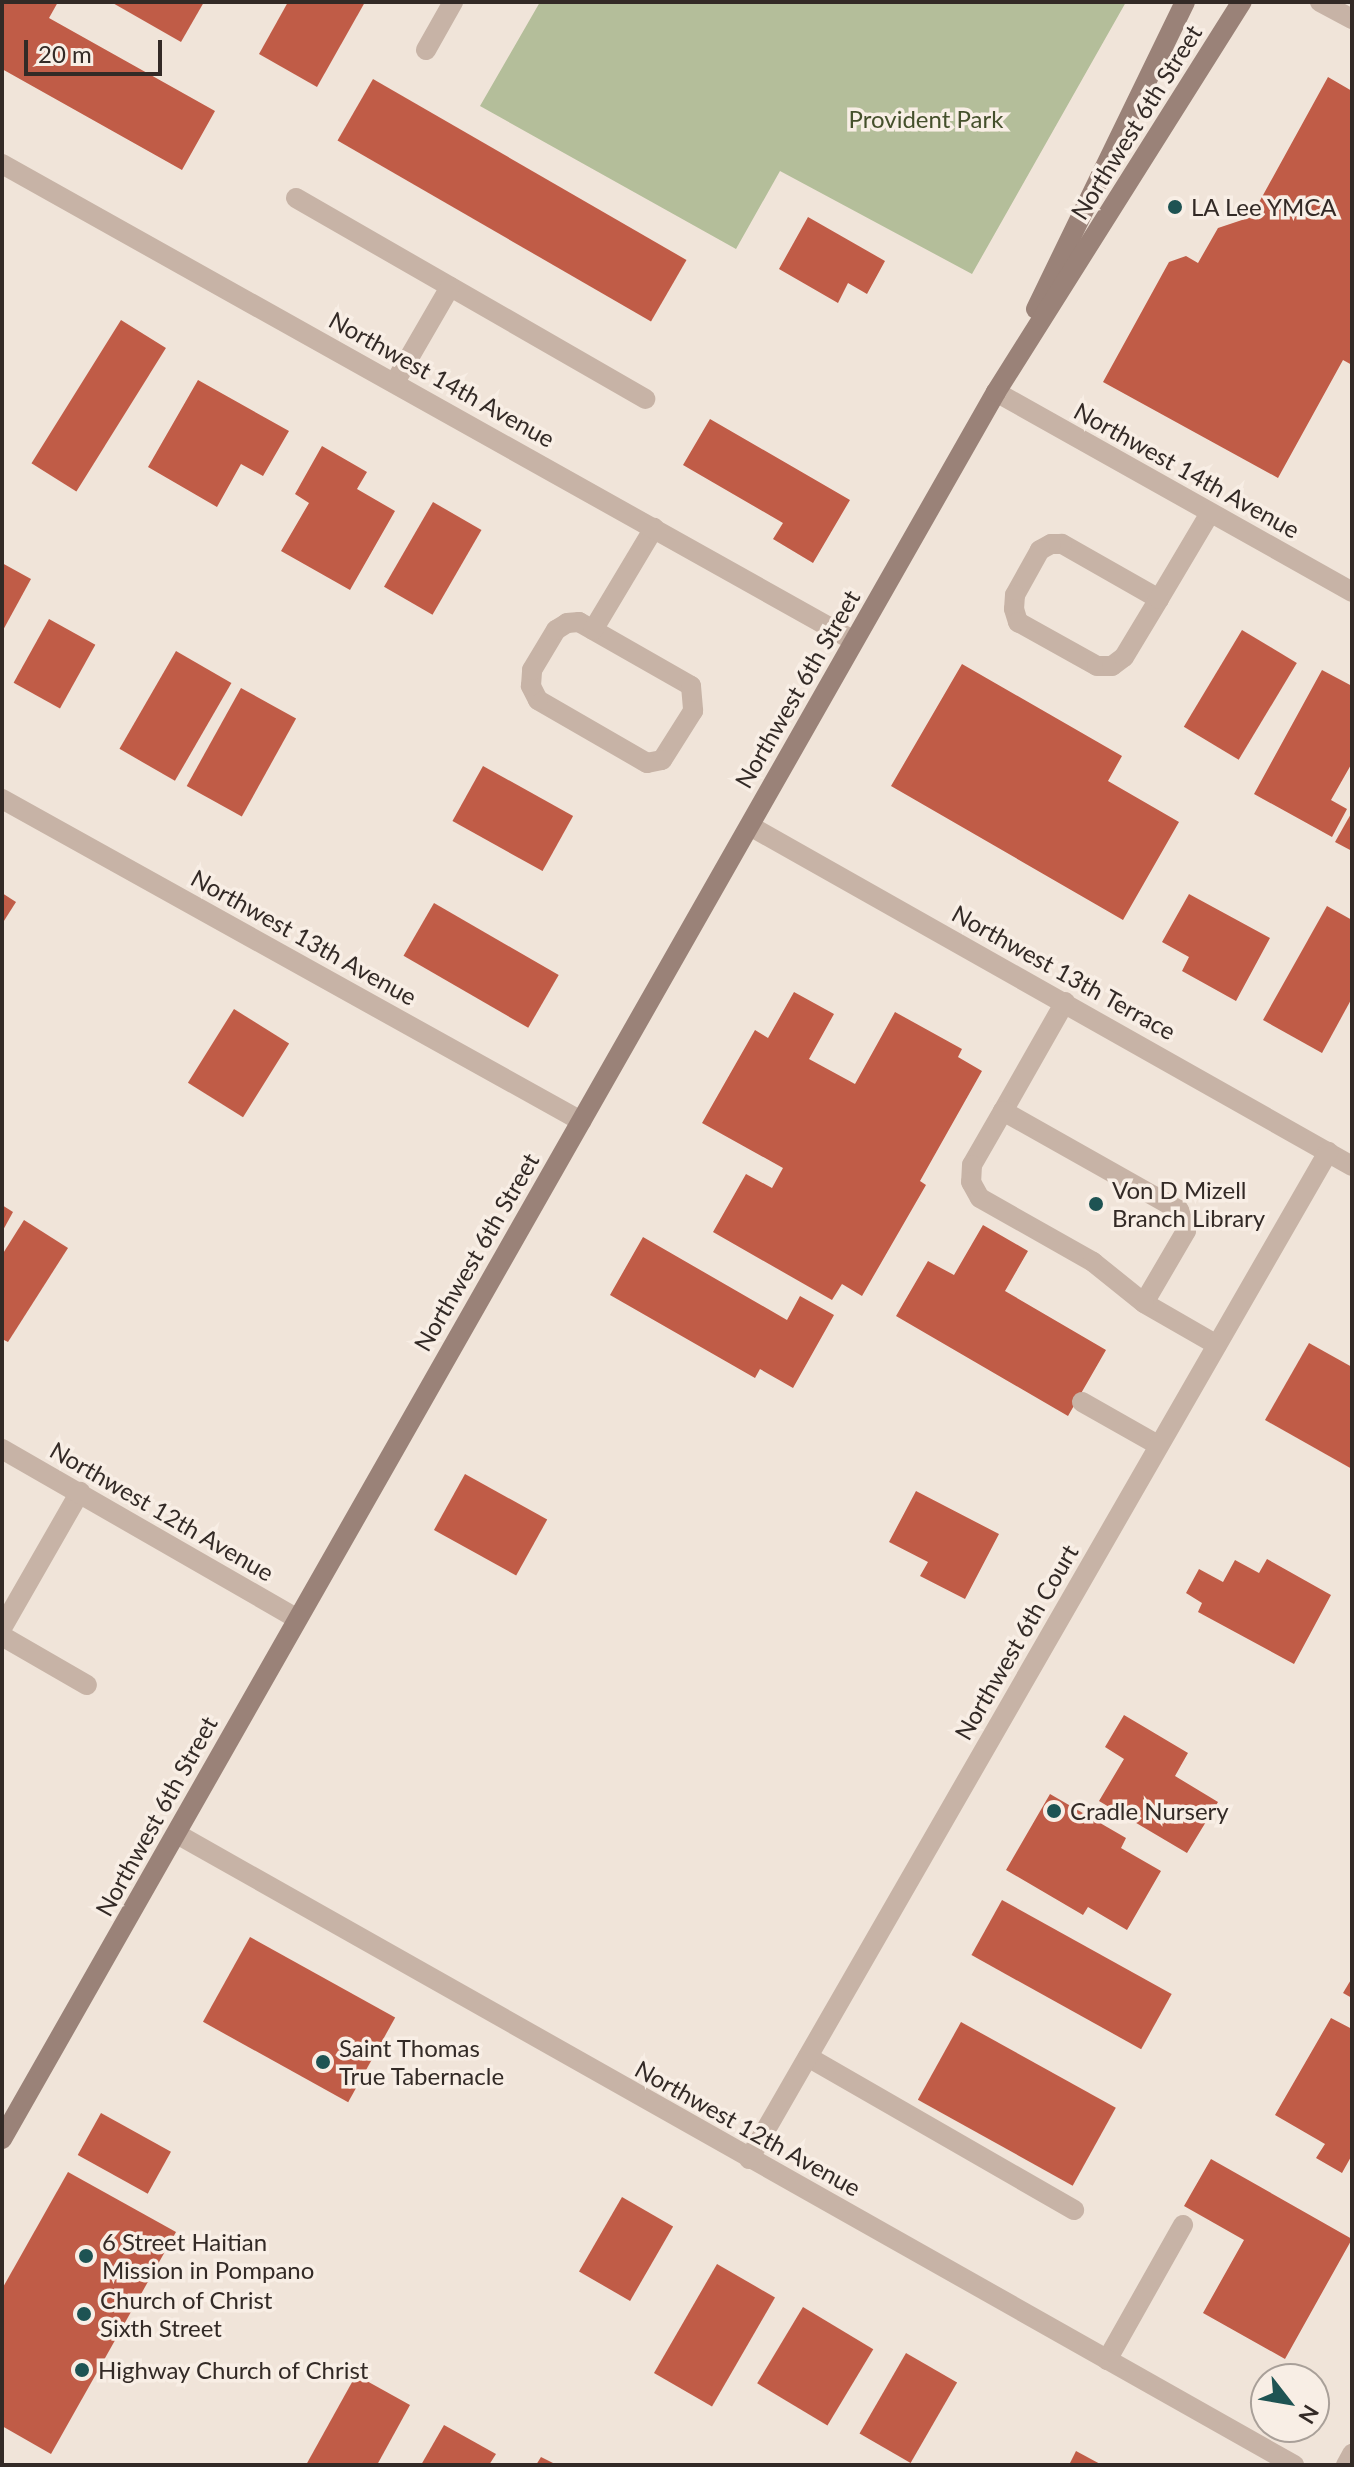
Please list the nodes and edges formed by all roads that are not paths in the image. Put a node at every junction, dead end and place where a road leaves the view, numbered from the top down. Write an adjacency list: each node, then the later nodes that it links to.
1 (453, 2): 6 (street)
2 (1185, 2): 11 (street, Northwest 6th Street)
3 (1242, 2): 11 (street, Northwest 6th Street)
4 (1320, 2): 5 (street)
5 (1352, 19)
6 (426, 50)
7 (2, 164): 10 (street, Northwest 14th Avenue)
8 (296, 198): 9 (street)
9 (450, 287): 10 (street); 12 (street)
10 (395, 382): 14 (street, Northwest 14th Avenue)
11 (996, 392): 13 (street, Northwest 14th Avenue); 18 (street, Northwest 6th Street)
12 (645, 399)
13 (1210, 513): 15 (street, Northwest 14th Avenue); 16 (street)
14 (654, 528): 17 (street); 18 (street, Northwest 14th Avenue)
15 (1352, 592)
16 (1159, 599): 16 (street)
17 (593, 630): 17 (street)
18 (854, 641): 20 (street, Northwest 6th Street)
19 (2, 799): 23 (street, Northwest 13th Avenue)
20 (750, 826): 21 (street, Northwest 13th Terrace); 23 (street, Northwest 6th Street)
21 (1065, 1002): 22 (street); 24 (street, Northwest 13th Terrace)
22 (1003, 1111): 26 (street); 26 (street)
23 (581, 1121): 32 (street, Northwest 6th Street)
24 (1328, 1152): 25 (street, Northwest 13th Terrace); 27 (street, Northwest 6th Court)
25 (1352, 1166)
26 (1144, 1303): 27 (street)
27 (1217, 1345): 29 (street, Northwest 6th Court)
28 (1082, 1402): 29 (street)
29 (1158, 1445): 37 (street, Northwest 6th Court)
30 (2, 1449): 31 (street, Northwest 12th Avenue)
31 (80, 1492): 32 (street, Northwest 12th Avenue); 33 (street)
32 (296, 1618): 36 (street, Northwest 6th Street)
33 (2, 1628)
34 (2, 1636): 35 (street)
35 (87, 1685)
36 (177, 1834): 38 (street, Northwest 6th Street); 39 (street, Northwest 12th Avenue)
37 (808, 2057): 39 (street, Northwest 6th Court); 40 (street)
38 (2, 2139)
39 (749, 2159): 42 (street, Northwest 12th Avenue)
40 (1074, 2210)
41 (1183, 2225): 42 (street)
42 (1107, 2360): 44 (street, Northwest 12th Avenue)
43 (1352, 2454): 45 (street)
44 (1294, 2465)
45 (1346, 2465)

